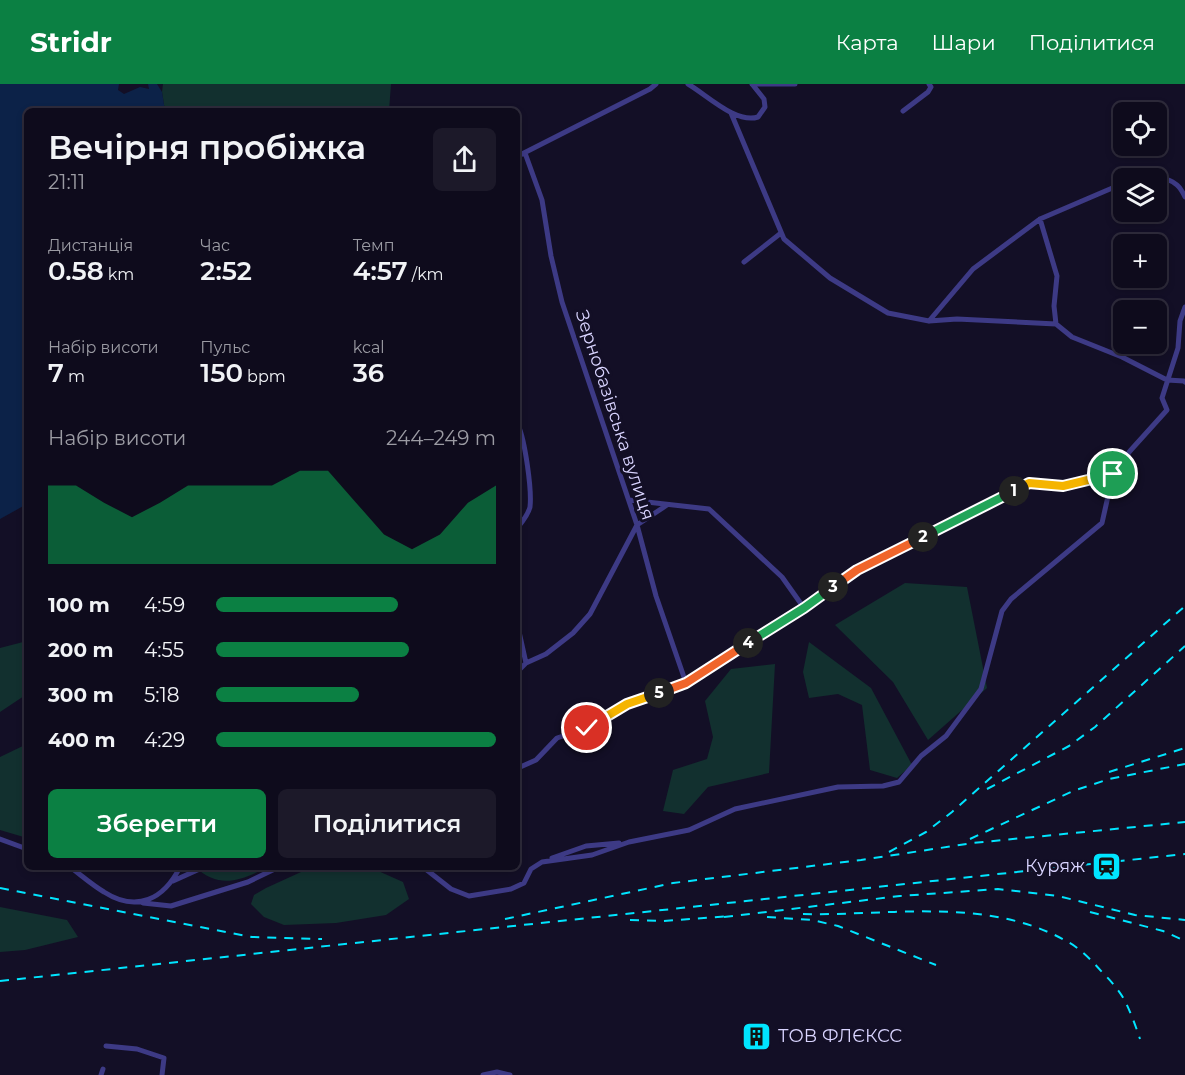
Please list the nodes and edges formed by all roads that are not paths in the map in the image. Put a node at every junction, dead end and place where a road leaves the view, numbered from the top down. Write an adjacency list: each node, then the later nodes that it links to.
1 (656, 84): 9 (street)
2 (688, 84): 8 (street)
3 (751, 84): 6 (street); 8 (street)
4 (795, 84): 6 (street)
5 (929, 84): 7 (street)
6 (764, 85)
7 (903, 111)
8 (731, 113): 15 (street)
9 (525, 153): 10 (street); 24 (street, Зернобазівська вулиця)
10 (520, 155)
11 (1167, 180): 13 (street)
12 (1113, 188): 14 (street)
13 (1185, 197)
14 (1040, 219): 18 (street); 19 (street)
15 (782, 233): 16 (street); 18 (street)
16 (744, 262)
17 (1185, 307): 20 (street)
18 (929, 321): 19 (street)
19 (1056, 324): 20 (street)
20 (1167, 380): 21 (street); 23 (street)
21 (1185, 382)
22 (520, 431): 26 (street)
23 (1113, 474): 28 (street); 35 (street)
24 (629, 500): 25 (street); 27 (street, Зернобазівська вулиця)
25 (667, 505): 27 (street); 28 (street)
26 (520, 524)
27 (637, 525): 30 (street); 32 (street, Зернобазівська вулиця)
28 (804, 608): 32 (street)
29 (520, 636): 30 (street)
30 (526, 663): 31 (street)
31 (520, 669)
32 (686, 683): 33 (street)
33 (520, 767)
34 (0, 839): 36 (street)
35 (629, 842): 37 (street); 37 (street)
36 (24, 848)
37 (543, 862): 42 (street)
38 (74, 870): 44 (street)
39 (178, 870): 43 (street)
40 (197, 870): 43 (street)
41 (273, 870): 44 (street)
42 (427, 870)
43 (173, 881): 44 (street)
44 (143, 903)
45 (106, 1046): 46 (street)
46 (162, 1075)
47 (483, 1075): 48 (street)
48 (510, 1075)

